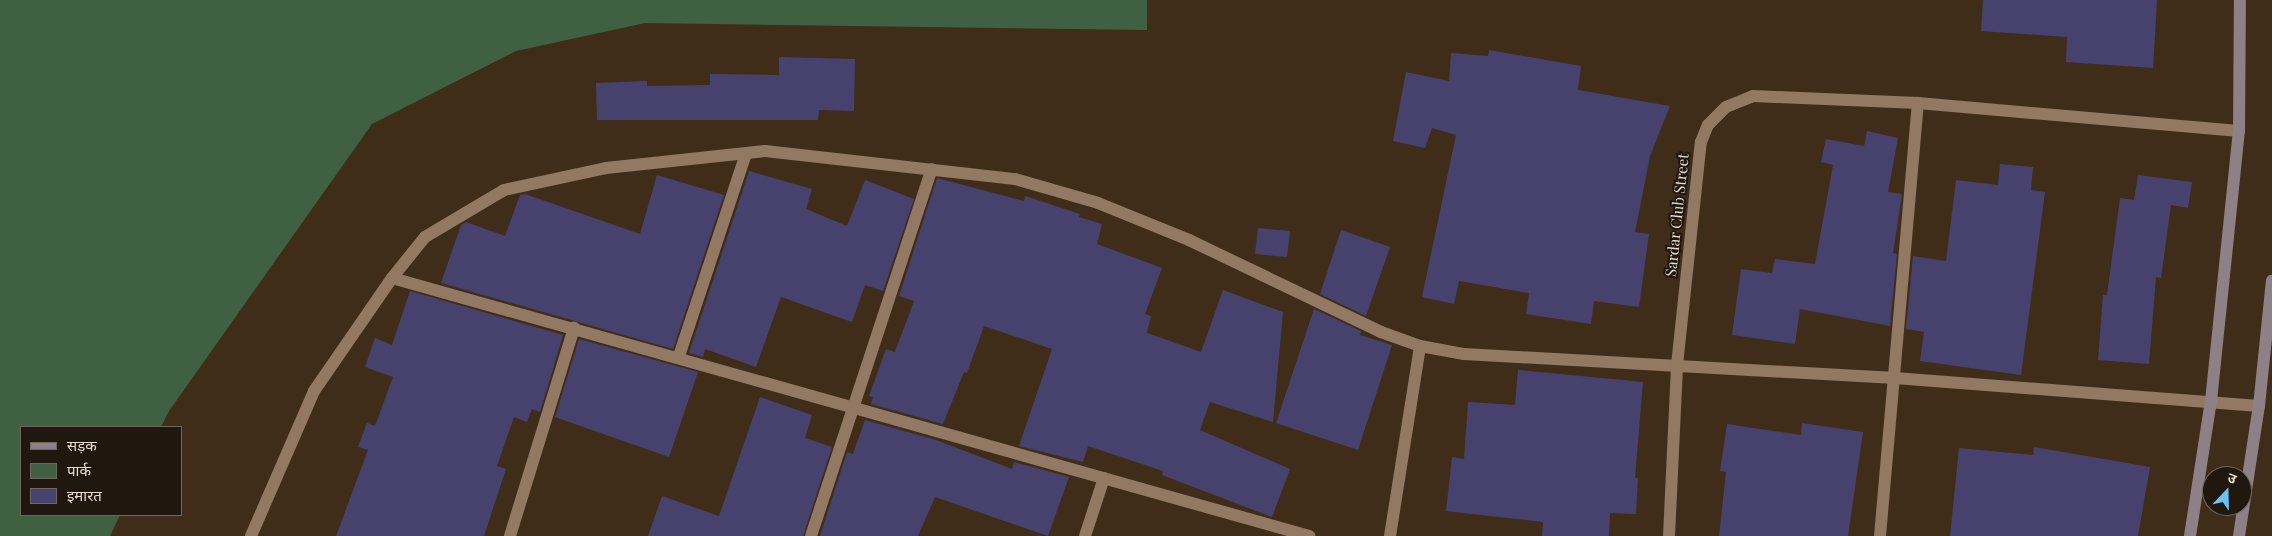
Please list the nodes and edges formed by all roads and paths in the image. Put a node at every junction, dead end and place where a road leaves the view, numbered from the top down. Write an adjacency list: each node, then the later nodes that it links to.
1 (2240, 0): 3 (street)
2 (1918, 103): 3 (street); 11 (street, Sardar Club Street); 12 (street)
3 (2238, 131): 13 (street)
4 (746, 154): 5 (street); 6 (street); 10 (street)
5 (932, 169): 9 (street); 15 (street)
6 (392, 278): 8 (street); 17 (street)
7 (2272, 281): 14 (street)
8 (574, 328): 10 (street); 18 (street)
9 (1420, 346): 11 (street); 22 (street)
10 (679, 356): 15 (street)
11 (1678, 365): 12 (street); 23 (street, Sardar Club Street)
12 (1895, 378): 13 (street); 24 (street)
13 (2211, 401): 14 (street); 25 (street)
14 (2259, 406): 26 (street)
15 (855, 407): 16 (street); 19 (street)
16 (1104, 478): 20 (street); 21 (street)
17 (251, 536)
18 (510, 536)
19 (811, 536)
20 (1085, 536)
21 (1309, 536)
22 (1390, 536)
23 (1669, 536)
24 (1880, 536)
25 (2190, 536)
26 (2239, 536)

